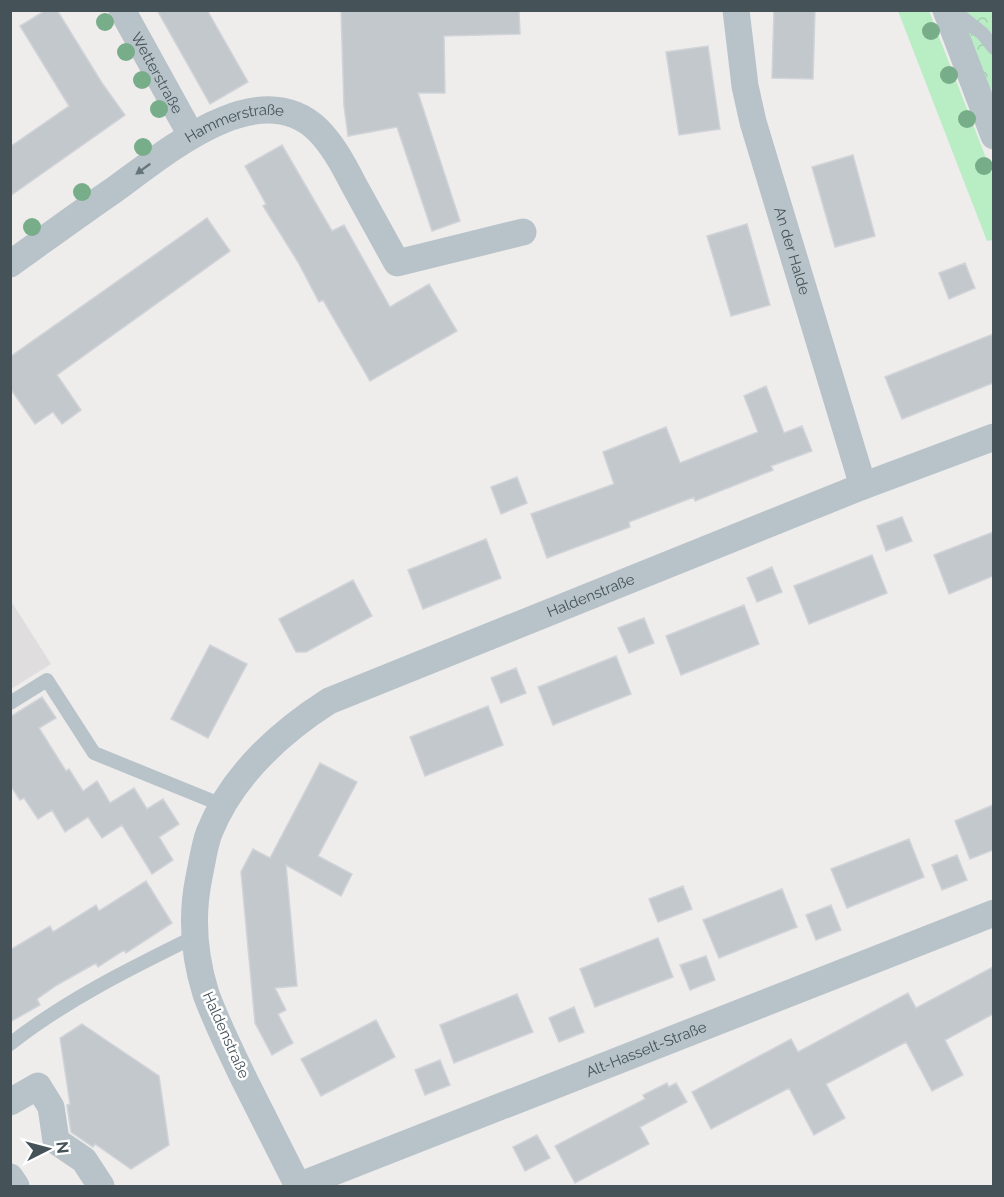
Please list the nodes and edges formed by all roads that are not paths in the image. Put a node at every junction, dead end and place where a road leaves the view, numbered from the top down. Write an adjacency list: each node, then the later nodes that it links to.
1 (122, 10): 6 (street, Wetterstraße)
2 (736, 10): 11 (street, An der Halde)
3 (945, 10): 7 (street)
4 (953, 10): 5 (lane)
5 (993, 48)
6 (191, 135): 8 (street, Hammerstraße); 9 (street, Hammerstraße, one-way to 9)
7 (993, 136)
8 (523, 232)
9 (10, 264)
10 (993, 437): 11 (street, Haldenstraße)
11 (863, 486): 13 (street, Haldenstraße)
12 (10, 703): 13 (lane)
13 (222, 805): 15 (street, Haldenstraße)
14 (993, 913): 21 (street, Alt-Hasselt-Straße)
15 (194, 937): 16 (lane); 21 (street, Haldenstraße)
16 (10, 1044)
17 (10, 1102): 20 (street)
18 (10, 1177): 19 (street)
19 (16, 1186)
20 (101, 1186)
21 (298, 1186)

